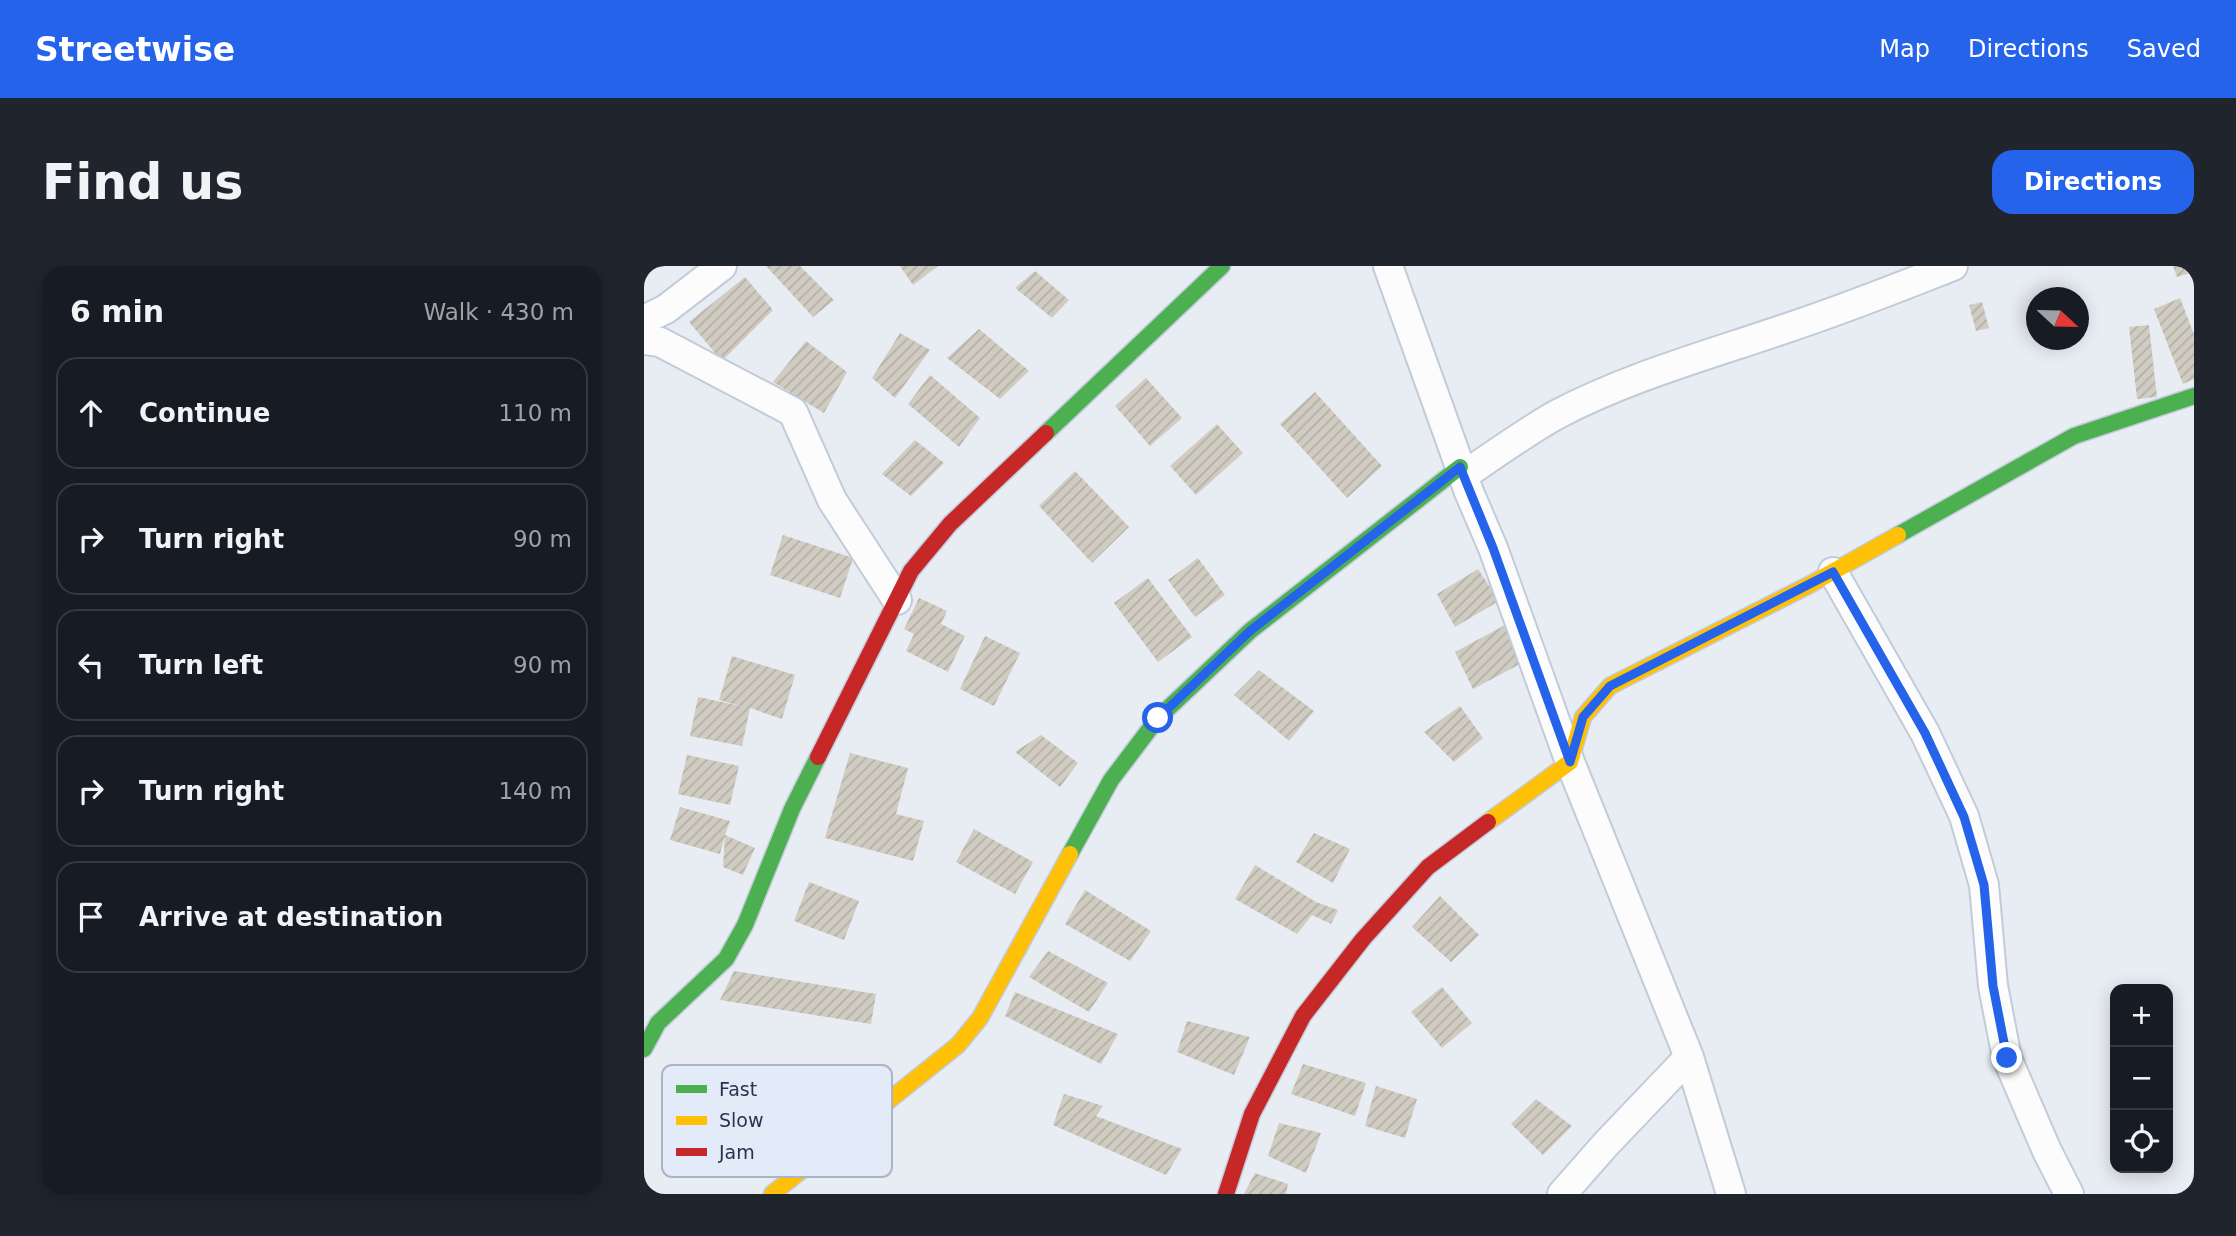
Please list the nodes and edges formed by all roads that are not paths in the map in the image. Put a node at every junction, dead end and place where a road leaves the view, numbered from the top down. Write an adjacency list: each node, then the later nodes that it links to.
1 (722, 266): 5 (street)
2 (1222, 266): 10 (street)
3 (1388, 266): 8 (street)
4 (1953, 266): 8 (street)
5 (644, 320)
6 (644, 340): 10 (street)
7 (2194, 396): 9 (street)
8 (1462, 472): 11 (street); 14 (street)
9 (1833, 572): 11 (street); 20 (street)
10 (897, 600): 12 (street)
11 (1570, 762): 13 (street); 17 (street)
12 (644, 1049)
13 (1689, 1057): 18 (street); 19 (street)
14 (892, 1098)
15 (793, 1177): 16 (street)
16 (772, 1194)
17 (1226, 1194)
18 (1562, 1194)
19 (1731, 1194)
20 (2069, 1194)

